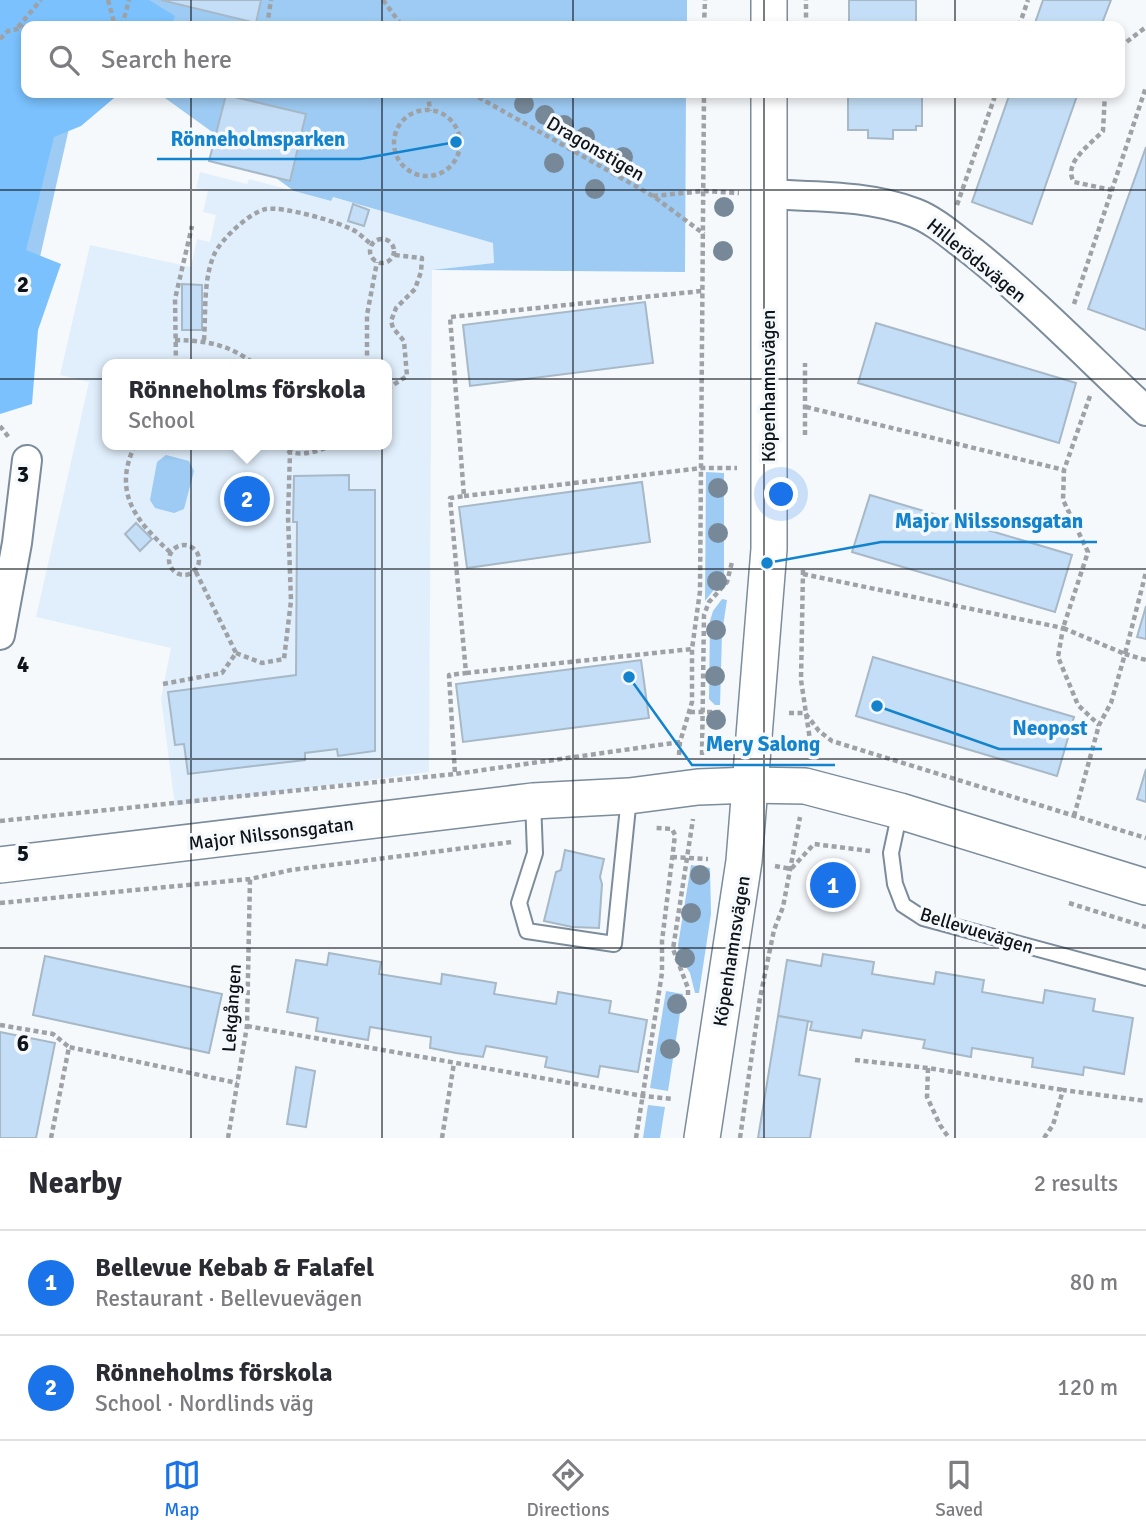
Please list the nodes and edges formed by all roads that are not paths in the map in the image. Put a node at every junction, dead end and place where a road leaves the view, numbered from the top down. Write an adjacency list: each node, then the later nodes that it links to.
1 (769, 0): 2 (street)
2 (769, 21)
3 (767, 98): 4 (street, Köpenhamnsvägen)
4 (748, 193): 5 (street, Hillerödsvägen); 8 (street, Köpenhamnsvägen)
5 (1146, 411)
6 (27, 460): 7 (street)
7 (0, 635)
8 (751, 785): 10 (street, Major Nilssonsgatan); 11 (street); 15 (street, Köpenhamnsvägen)
9 (533, 801): 10 (street, Major Nilssonsgatan); 10 (lane); 12 (street, Major Nilssonsgatan)
10 (627, 811)
11 (900, 811): 13 (street); 14 (lane, Bellevuevägen)
12 (0, 865)
13 (1146, 887)
14 (1146, 978)
15 (702, 1138)

